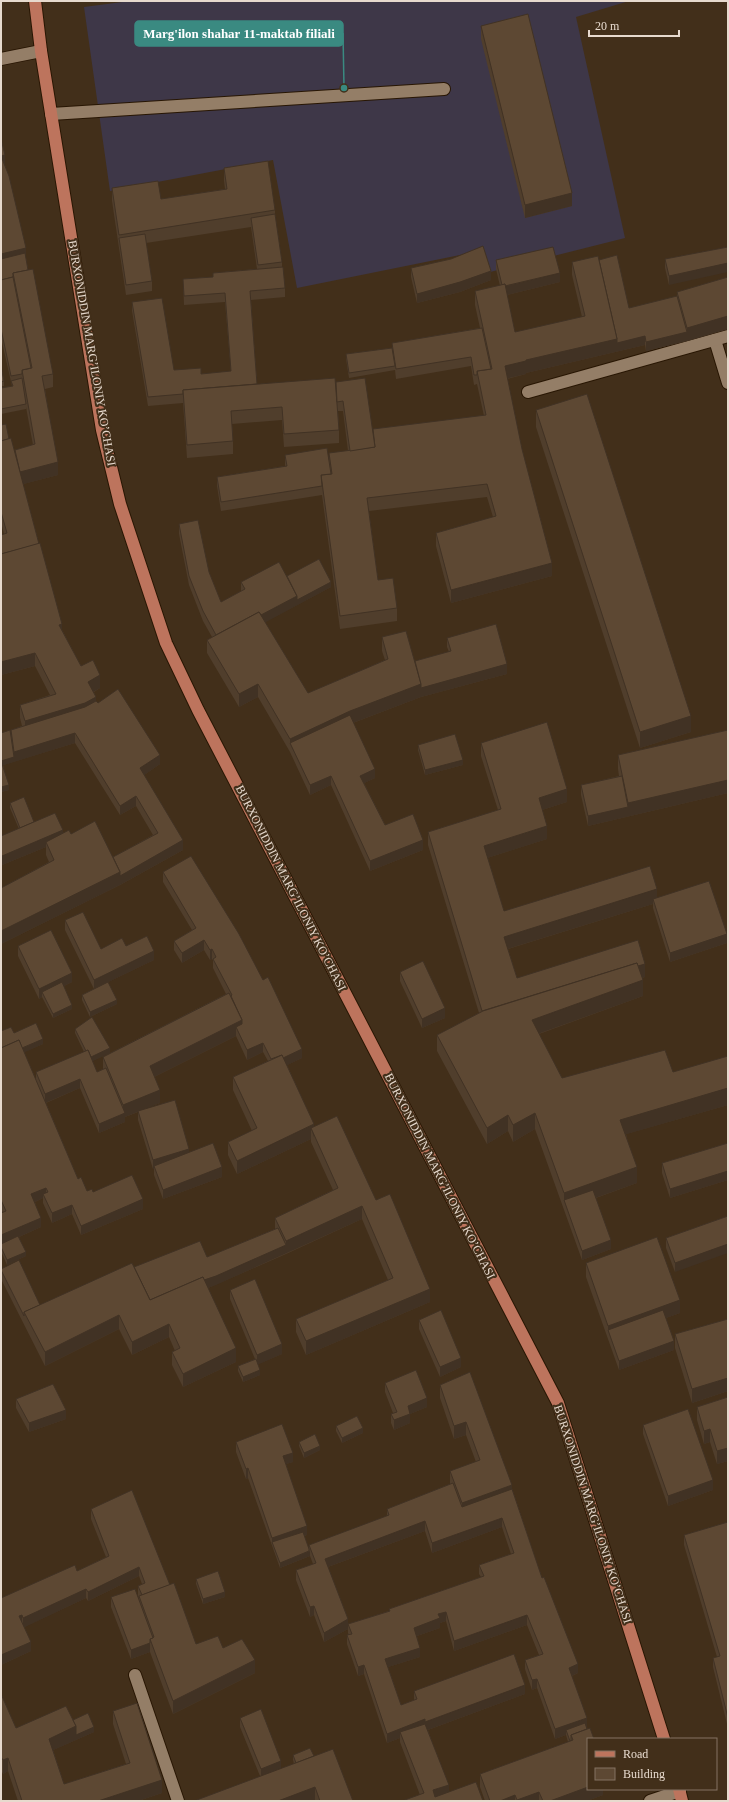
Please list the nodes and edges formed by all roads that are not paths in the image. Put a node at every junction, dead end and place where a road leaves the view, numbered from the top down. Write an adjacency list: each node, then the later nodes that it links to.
1 (35, 1): 2 (main road, BURXONIDDIN MARG’ILONIY KO’CHASI)
2 (41, 51): 3 (street); 5 (main road, BURXONIDDIN MARG’ILONIY KO’CHASI)
3 (1, 59)
4 (444, 88): 5 (street)
5 (51, 114): 11 (main road, BURXONIDDIN MARG’ILONIY KO’CHASI)
6 (728, 336): 7 (street)
7 (714, 340): 8 (street); 9 (street)
8 (728, 383)
9 (528, 392)
10 (135, 1675): 13 (street)
11 (664, 1738)
12 (681, 1794): 14 (street)
13 (178, 1801)
14 (650, 1801)

